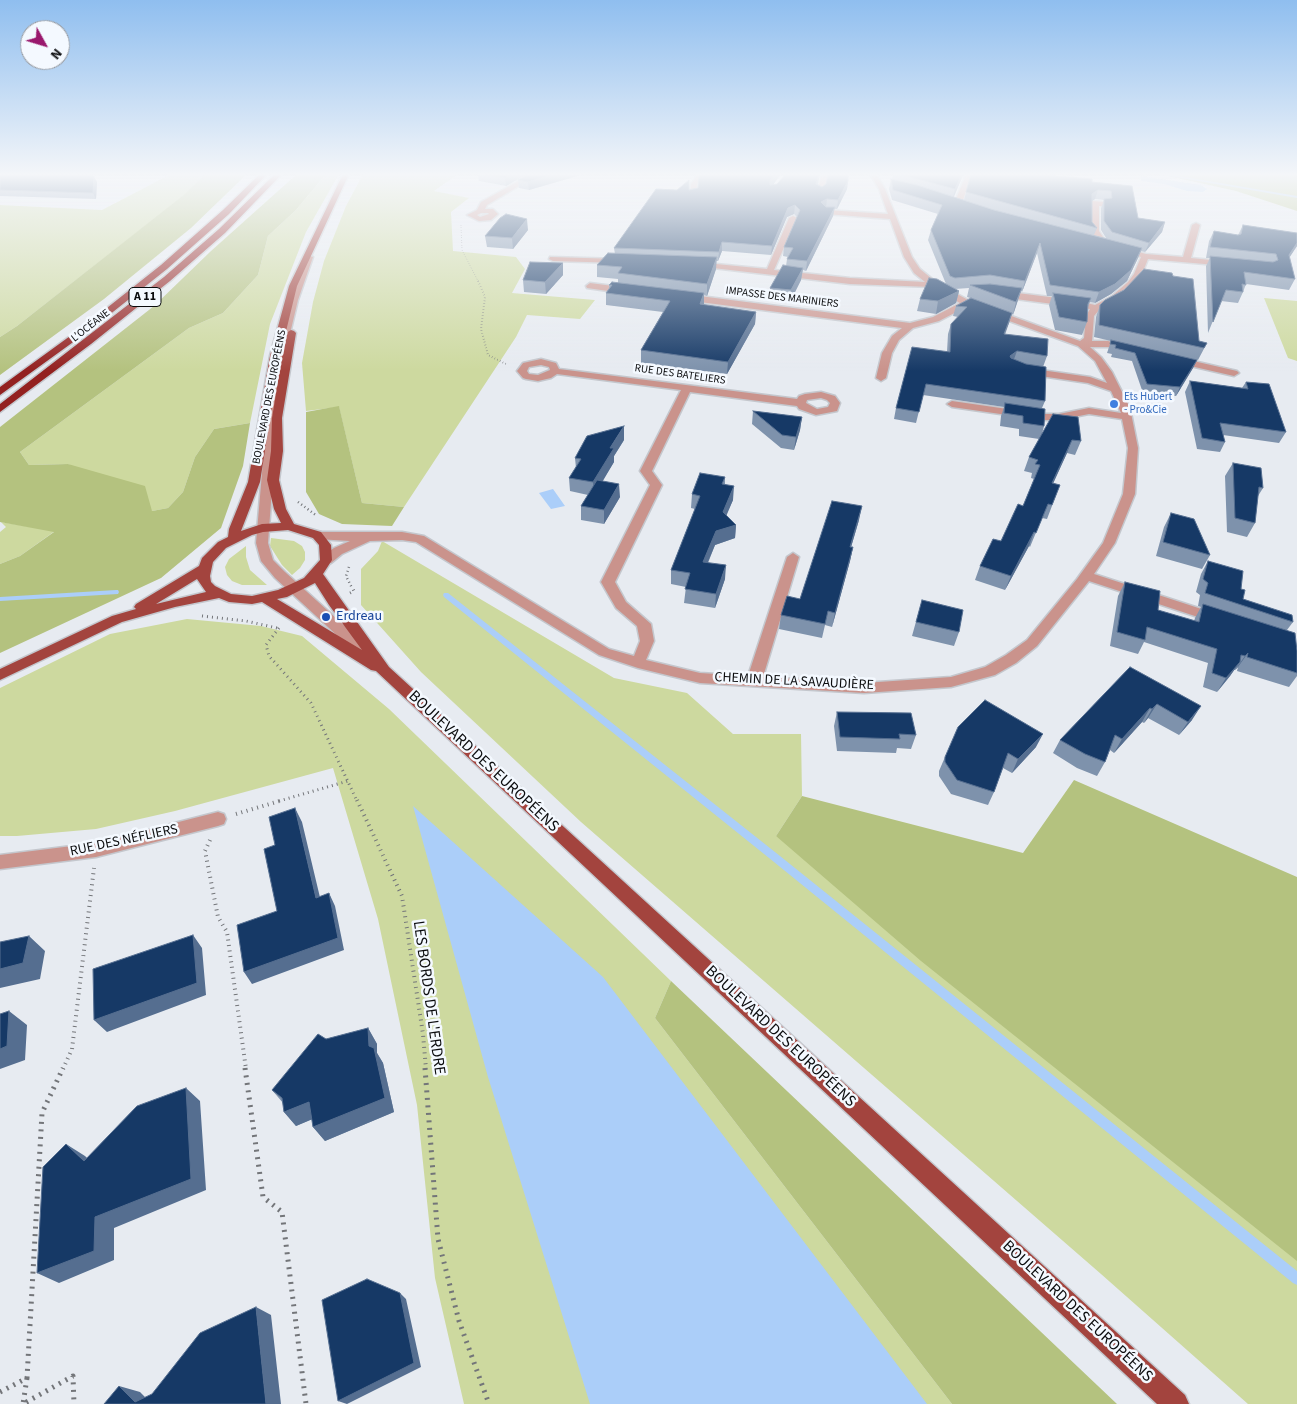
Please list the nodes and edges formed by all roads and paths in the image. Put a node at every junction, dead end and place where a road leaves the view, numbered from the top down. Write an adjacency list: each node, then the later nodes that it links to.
1 (194, 240): 40 (highway, L’OCÉANE / A 11)
2 (212, 240): 43 (highway, L’OCÉANE / A 11)
3 (316, 240): 51 (main road, BOULEVARD DES EUROPÉENS)
4 (317, 240): 48 (street)
5 (320, 240): 47 (main road, BOULEVARD DES EUROPÉENS)
6 (461, 240): 35 (path)
7 (784, 240): 19 (street)
8 (901, 240): 20 (street, CHEMIN DE LA SAVAUDIÈRE)
9 (1101, 240): 12 (street)
10 (1192, 240): 15 (street)
11 (1093, 241): 12 (street)
12 (1103, 243): 13 (street)
13 (1145, 256): 15 (street); 28 (street)
14 (553, 259): 16 (street)
15 (1186, 260): 18 (street)
16 (632, 261)
17 (688, 264): 19 (street)
18 (1240, 266)
19 (770, 271): 20 (street)
20 (934, 285): 25 (street, CHEMIN DE LA SAVAUDIÈRE)
21 (590, 286): 23 (street)
22 (987, 291): 28 (street)
23 (636, 292)
24 (969, 293): 25 (street)
25 (951, 294): 27 (street, CHEMIN DE LA SAVAUDIÈRE)
26 (671, 296): 29 (street, IMPASSE DES MARINIERS)
27 (967, 304): 29 (street, IMPASSE DES MARINIERS); 30 (street, CHEMIN DE LA SAVAUDIÈRE)
28 (1096, 308): 30 (street)
29 (910, 326): 37 (street)
30 (1082, 344): 31 (street); 39 (street, CHEMIN DE LA SAVAUDIÈRE)
31 (1137, 351)
32 (1166, 357): 36 (street)
33 (1018, 369): 39 (street)
34 (555, 370): 35 (street, RUE DES BATELIERS); 35 (street, RUE DES BATELIERS); 38 (street, RUE DES BATELIERS)
35 (522, 371)
36 (1234, 373)
37 (881, 378)
38 (688, 388): 41 (street, RUE DES BATELIERS); 63 (street)
39 (1116, 389): 44 (street, CHEMIN DE LA SAVAUDIÈRE)
40 (0, 392)
41 (801, 403)
42 (952, 404): 44 (street)
43 (0, 408)
44 (1126, 417): 56 (street, CHEMIN DE LA SAVAUDIÈRE)
45 (297, 501): 46 (path)
46 (319, 517)
47 (289, 526): 48 (main road); 49 (main road)
48 (262, 528): 51 (main road); 57 (street)
49 (317, 535): 50 (street, CHEMIN DE LA SAVAUDIÈRE); 53 (main road)
50 (368, 537): 53 (street, CHEMIN DE LA SAVAUDIÈRE); 63 (street, CHEMIN DE LA SAVAUDIÈRE)
51 (234, 538): 54 (main road)
52 (793, 557): 66 (street)
53 (326, 560): 55 (main road)
54 (204, 569): 58 (main road); 60 (main road)
55 (316, 574): 57 (main road); 64 (main road, BOULEVARD DES EUROPÉENS)
56 (1086, 576): 61 (street); 66 (street, CHEMIN DE LA SAVAUDIÈRE)
57 (295, 589): 59 (main road); 64 (street)
58 (219, 594): 59 (main road); 60 (main road)
59 (264, 598): 64 (main road, BOULEVARD DES EUROPÉENS)
60 (130, 614): 65 (main road)
61 (1233, 624)
62 (279, 628): 67 (path, LES BORDS DE L'ERDRE)
63 (638, 664): 66 (street, CHEMIN DE LA SAVAUDIÈRE)
64 (384, 671): 76 (main road, BOULEVARD DES EUROPÉENS)
65 (0, 675)
66 (754, 681)
67 (348, 781): 68 (path); 75 (path, LES BORDS DE L'ERDRE)
68 (218, 819): 69 (street, RUE DES NÉFLIERS); 74 (path)
69 (96, 850): 70 (street, RUE DES NÉFLIERS); 71 (path)
70 (0, 862)
71 (27, 1378): 72 (path); 73 (path)
72 (0, 1392)
73 (74, 1404)
74 (306, 1404)
75 (489, 1404)
76 (1176, 1404)

